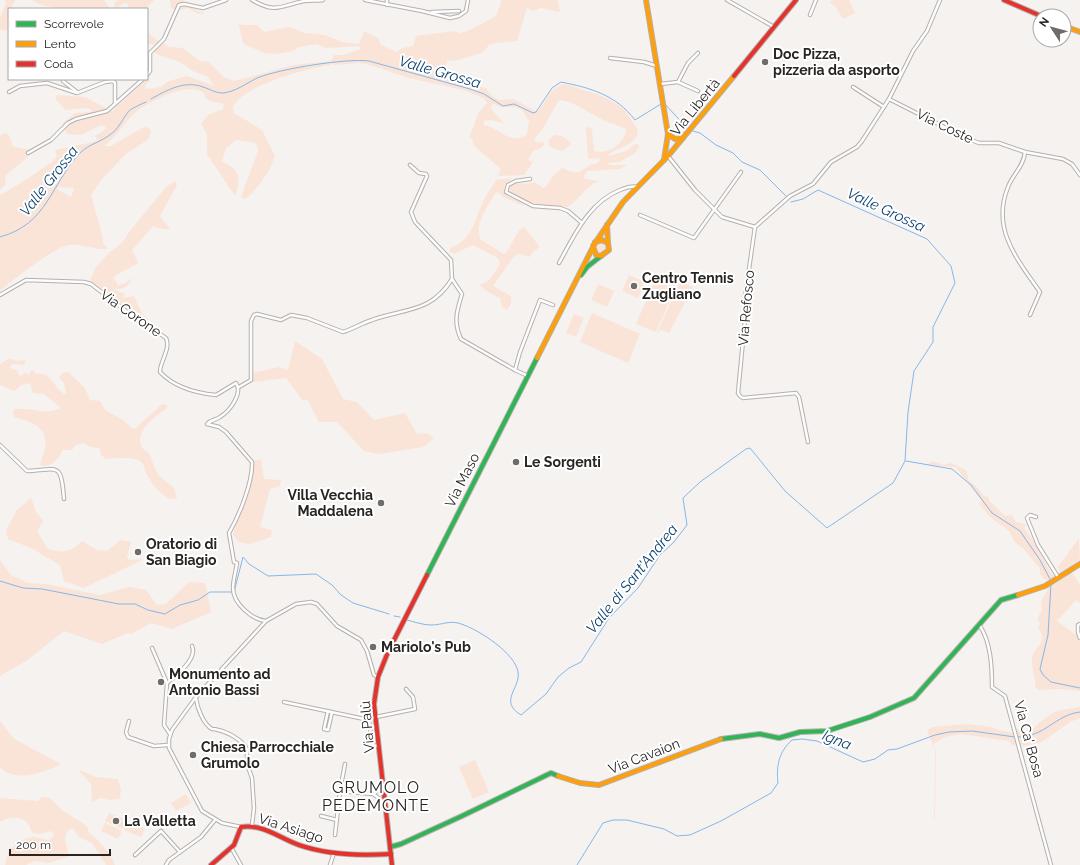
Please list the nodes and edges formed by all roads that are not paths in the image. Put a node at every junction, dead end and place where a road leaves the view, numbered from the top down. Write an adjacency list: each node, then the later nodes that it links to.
1 (226, 0): 22 (street)
2 (252, 0): 3 (street)
3 (323, 0)
4 (364, 0): 13 (street)
5 (387, 0): 13 (street)
6 (468, 0): 15 (street)
7 (646, 0): 21 (street)
8 (726, 0): 18 (street)
9 (796, 0): 18 (street, Via Libertà)
10 (816, 0): 17 (street)
11 (940, 0): 31 (street)
12 (1004, 0): 16 (street)
13 (387, 5): 15 (street)
14 (460, 11): 15 (street)
15 (429, 12)
16 (1032, 12)
17 (810, 15)
18 (774, 27): 35 (street, Via Libertà)
19 (698, 53): 25 (street)
20 (610, 58): 21 (street)
21 (657, 67): 26 (street)
22 (148, 74)
23 (142, 80): 32 (street)
24 (63, 81): 30 (street)
25 (678, 82): 26 (street); 28 (street)
26 (660, 84): 34 (street)
27 (853, 87): 33 (street)
28 (698, 91)
29 (8, 92): 30 (street)
30 (77, 93): 32 (street)
31 (889, 99): 33 (street); 38 (street, Via Coste)
32 (115, 104): 39 (street)
33 (884, 107): 51 (street)
34 (670, 135): 35 (street); 36 (street); 37 (street)
35 (683, 138): 37 (street, Via Libertà)
36 (668, 144): 37 (street); 41 (street)
37 (675, 148): 40 (street, Via Libertà)
38 (1025, 152): 44 (street, Via Coste); 61 (street)
39 (28, 153)
40 (668, 156): 41 (street, Via Libertà); 47 (street)
41 (664, 160): 46 (street, Via Libertà)
42 (410, 165): 57 (street)
43 (741, 172): 47 (street)
44 (1080, 174)
45 (530, 179): 49 (street)
46 (638, 187): 49 (street); 50 (street, Via Libertà)
47 (714, 210): 48 (street); 51 (street)
48 (640, 215)
49 (582, 223): 56 (street)
50 (607, 224): 52 (street, Via Libertà); 53 (street)
51 (755, 226): 65 (street, Via Refosco)
52 (595, 242): 53 (street); 54 (street)
53 (608, 244): 55 (street)
54 (593, 247): 55 (street); 58 (street)
55 (601, 256): 58 (street)
56 (559, 263)
57 (452, 279): 62 (street); 64 (street)
58 (576, 282): 63 (street, Via Maso)
59 (0, 295): 64 (street, Via Corone)
60 (553, 305): 62 (street)
61 (1030, 315)
62 (516, 370): 63 (street)
63 (528, 376): 71 (street, Via Maso)
64 (239, 387): 72 (street)
65 (808, 442)
66 (0, 445): 67 (street)
67 (64, 499)
68 (1036, 516): 70 (street)
69 (1080, 564): 70 (street)
70 (1058, 577): 74 (street)
71 (416, 595): 78 (street, Via Palù)
72 (266, 621): 78 (street); 81 (street)
73 (1080, 624): 75 (street)
74 (980, 626): 102 (street, Via Cavaion); 113 (street, Via Ca' Bosa)
75 (1080, 638)
76 (192, 646): 79 (street)
77 (152, 648): 79 (street)
78 (378, 677): 85 (street, Via Palù)
79 (167, 683): 87 (street)
80 (406, 689): 85 (street)
81 (196, 697): 87 (street); 99 (street)
82 (284, 702): 83 (street)
83 (328, 711): 84 (street); 84 (street)
84 (332, 712): 88 (street)
85 (376, 717): 88 (street, Via Palù)
86 (129, 721): 89 (street)
87 (170, 734): 89 (street)
88 (379, 743): 91 (street, Via Palù)
89 (168, 745): 97 (street)
90 (345, 764): 92 (street)
91 (383, 785): 93 (street, Via Palù); 94 (street)
92 (340, 791): 94 (street); 98 (street)
93 (384, 793): 94 (street); 95 (street, Via Palù)
94 (375, 794): 95 (street)
95 (385, 803): 102 (street, Via Palù)
96 (321, 816): 98 (street)
97 (215, 820): 100 (street); 104 (street)
98 (337, 820): 101 (street)
99 (252, 825): 100 (street, Via Asiago); 105 (street, Via Asiago)
100 (242, 827): 103 (street, Via Asiago)
101 (335, 835)
102 (390, 847): 106 (street, Via Palù)
103 (232, 849): 109 (street, Via Asiago); 110 (street)
104 (180, 852): 107 (street); 108 (street)
105 (334, 852): 106 (street, Via Asiago); 111 (street, Via Asiago)
106 (391, 854): 112 (street, Via Palù)
107 (135, 855)
108 (166, 865)
109 (211, 865)
110 (241, 865)
111 (330, 865)
112 (392, 865)
113 (1051, 865)

